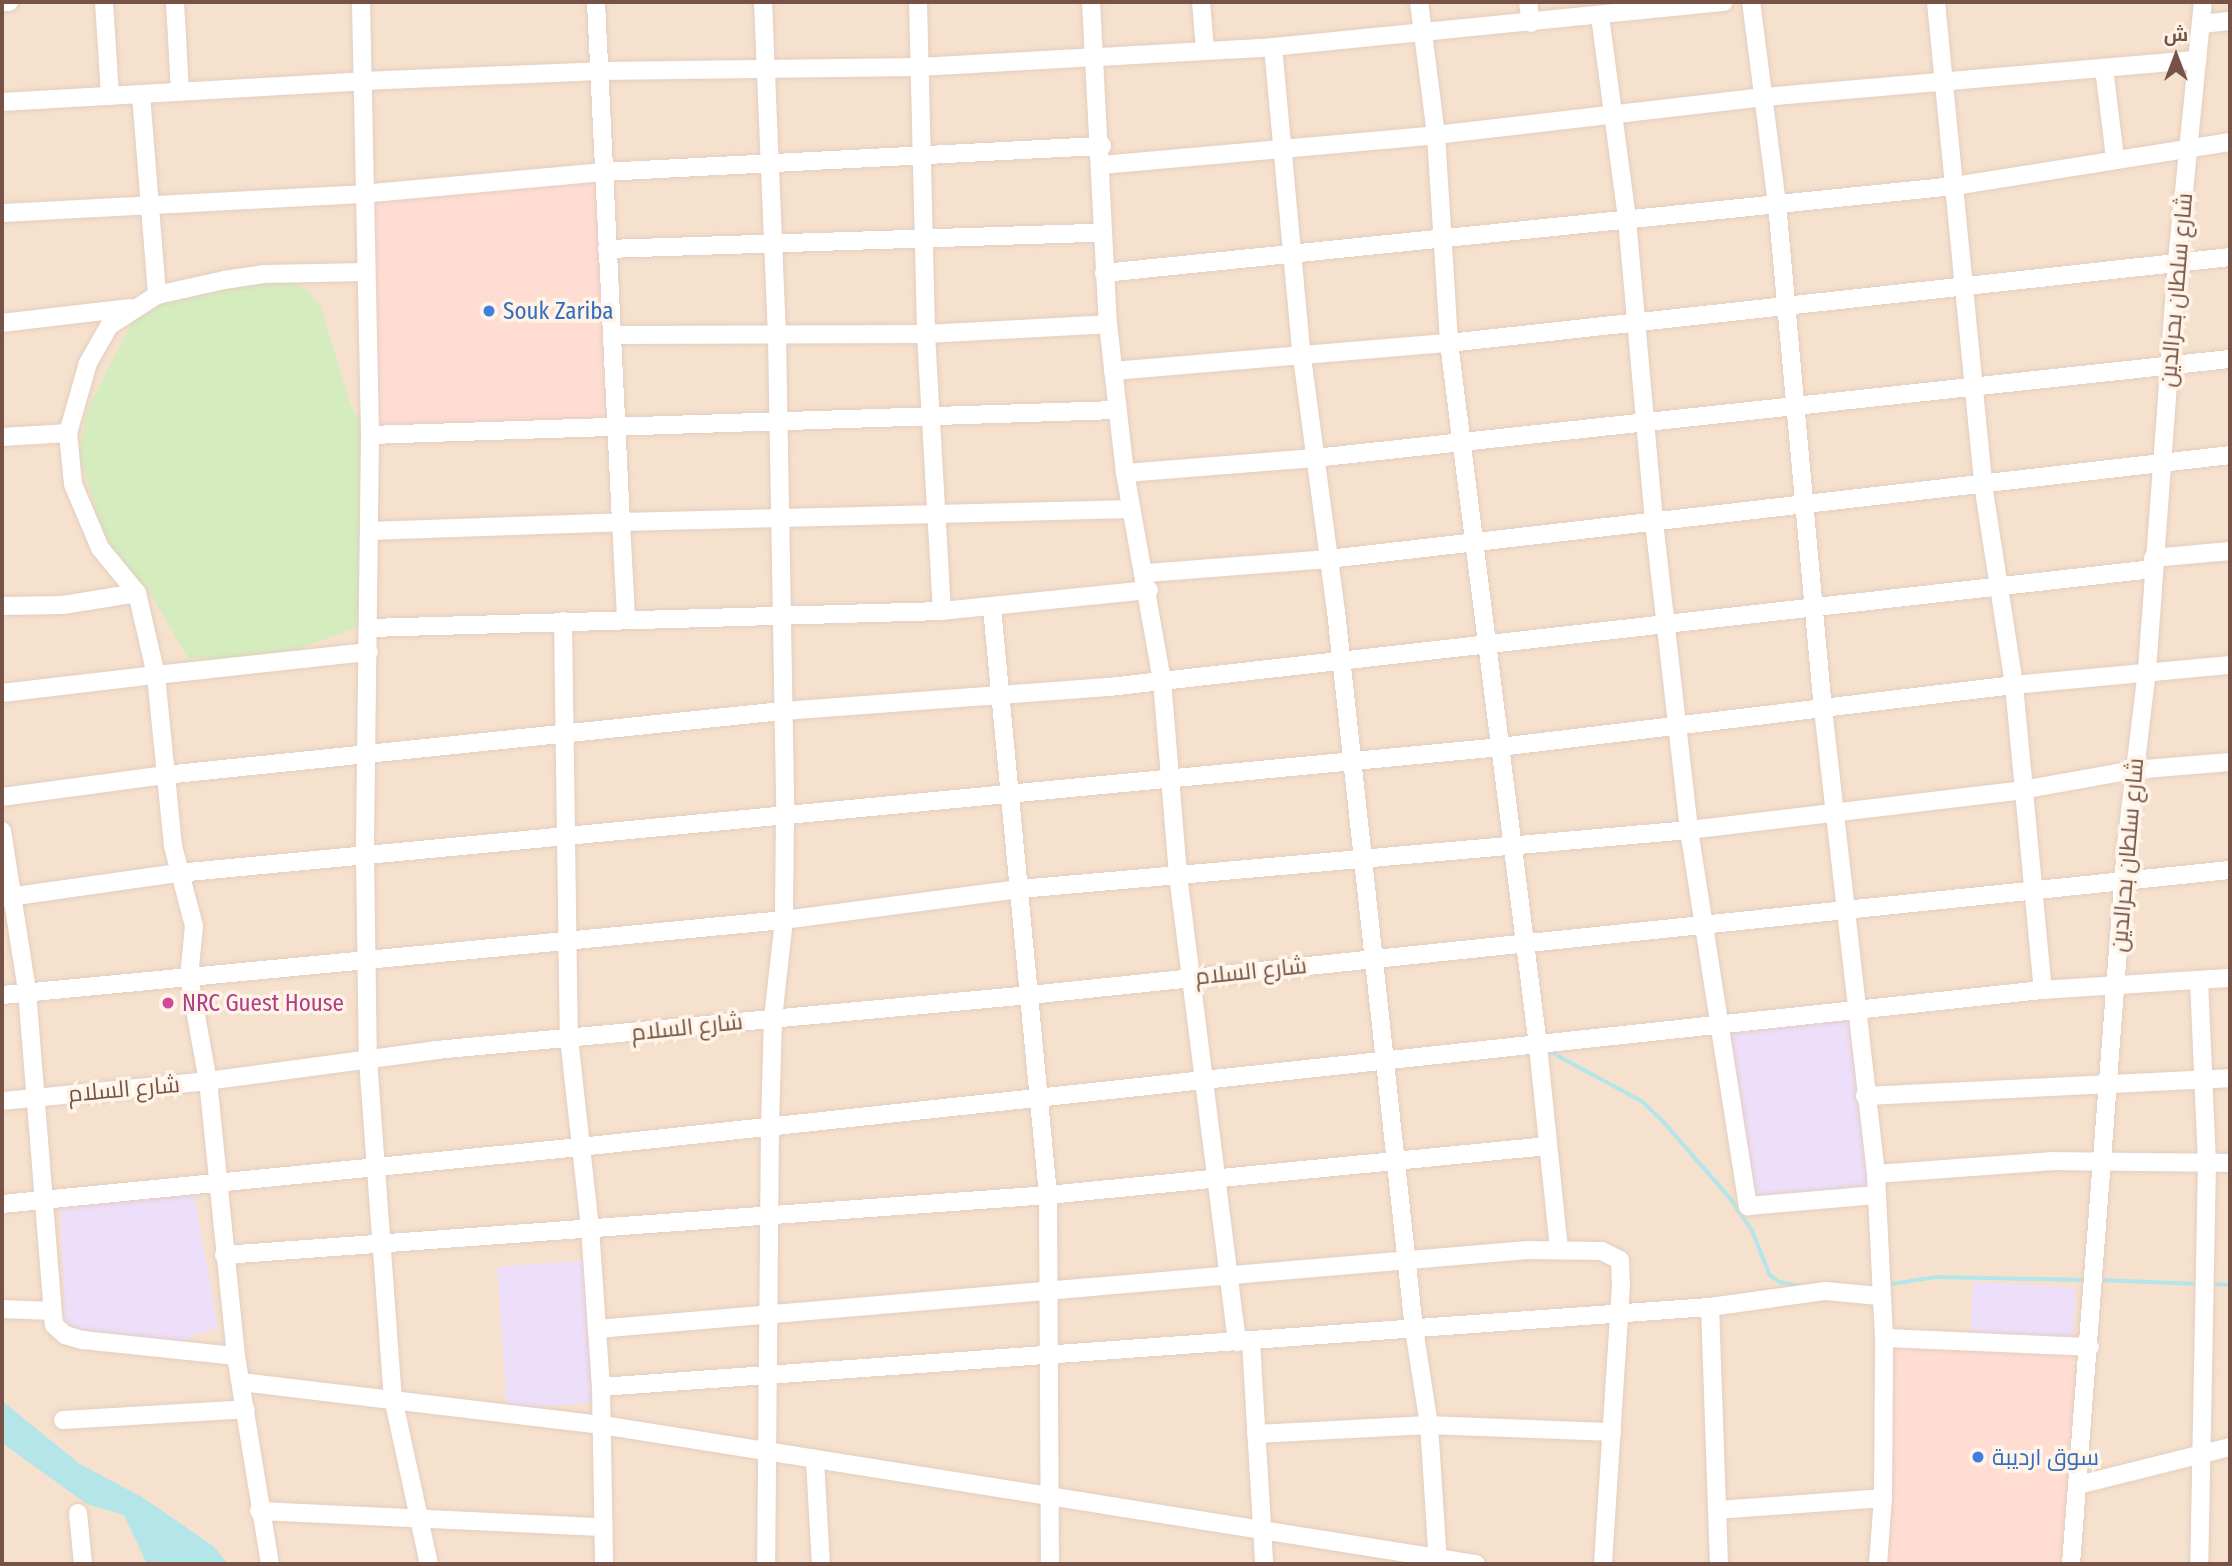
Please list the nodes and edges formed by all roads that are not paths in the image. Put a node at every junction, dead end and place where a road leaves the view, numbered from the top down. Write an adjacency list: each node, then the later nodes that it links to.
1 (2, 2): 2 (street)
2 (9, 2)
3 (104, 2): 34 (street)
4 (175, 2): 32 (street)
5 (361, 2): 30 (street)
6 (596, 2): 28 (street)
7 (763, 2): 29 (street)
8 (918, 2): 26 (street)
9 (1091, 2): 24 (street)
10 (1201, 2): 23 (street)
11 (1419, 2): 21 (street)
12 (1528, 2): 19 (street)
13 (1724, 2): 17 (street)
14 (1751, 2): 35 (street)
15 (1936, 2): 31 (street)
16 (2203, 2): 20 (street, شارع سلطان بحرالدين)
17 (1600, 16): 19 (street); 37 (street)
18 (2230, 21): 20 (street)
19 (1531, 23): 21 (street)
20 (2201, 24): 25 (street, شارع سلطان بحرالدين)
21 (1424, 32): 22 (street); 38 (street)
22 (1273, 47): 23 (street); 42 (street)
23 (1205, 50): 24 (street)
24 (1097, 58): 26 (street); 40 (street)
25 (2197, 60): 27 (street); 41 (street, شارع سلطان بحرالدين)
26 (919, 67): 29 (street); 43 (street)
27 (2104, 68): 31 (street); 44 (street)
28 (599, 71): 29 (street); 30 (street); 47 (street)
29 (764, 71): 45 (street)
30 (363, 81): 32 (street); 49 (street)
31 (1944, 83): 35 (street); 48 (street)
32 (180, 92): 33 (street)
33 (141, 95): 34 (street); 50 (street)
34 (110, 96): 36 (street)
35 (1765, 97): 37 (street); 51 (street)
36 (2, 102)
37 (1613, 116): 38 (street); 53 (street)
38 (1436, 135): 42 (street); 55 (street)
39 (2230, 142): 41 (street)
40 (1102, 146): 43 (street); 46 (street)
41 (2190, 146): 44 (street); 61 (street, شارع سلطان بحرالدين)
42 (1282, 149): 46 (street); 59 (street)
43 (922, 156): 45 (street); 56 (street)
44 (2115, 158): 48 (street)
45 (769, 162): 47 (street); 57 (street)
46 (1102, 165): 54 (street)
47 (603, 172): 49 (street); 58 (street)
48 (1955, 186): 51 (street); 64 (street)
49 (362, 194): 50 (street); 62 (street)
50 (148, 204): 52 (street); 65 (street)
51 (1777, 204): 53 (street); 66 (street)
52 (2, 213)
53 (1627, 219): 55 (street); 68 (street)
54 (1102, 233): 56 (street); 63 (street)
55 (1442, 235): 59 (street); 74 (street)
56 (926, 240): 57 (street); 71 (street)
57 (771, 244): 58 (street); 73 (street)
58 (607, 249): 72 (street)
59 (1291, 252): 63 (street); 75 (street)
60 (2230, 257): 61 (street)
61 (2177, 261): 64 (street); 77 (street, شارع سلطان بحرالدين)
62 (366, 272): 65 (street); 87 (street)
63 (1104, 273): 70 (street)
64 (1967, 284): 66 (street); 79 (street)
65 (157, 295): 67 (street)
66 (1784, 304): 68 (street); 80 (street)
67 (131, 308): 69 (street); 86 (street)
68 (1637, 320): 74 (street); 84 (street)
69 (2, 323)
70 (1108, 324): 71 (street); 78 (street)
71 (926, 334): 73 (street); 82 (street)
72 (612, 335): 73 (street); 85 (street)
73 (777, 336): 83 (street)
74 (1450, 343): 75 (street); 89 (street)
75 (1302, 357): 78 (street); 91 (street)
76 (2230, 359): 77 (street)
77 (2169, 364): 79 (street); 92 (street, شارع سلطان بحرالدين)
78 (1113, 371): 81 (street)
79 (1973, 386): 80 (street); 94 (street)
80 (1792, 405): 84 (street); 95 (street)
81 (1117, 410): 82 (street); 93 (street)
82 (931, 416): 83 (street); 97 (street)
83 (778, 422): 85 (street); 98 (street)
84 (1645, 423): 89 (street); 100 (street)
85 (615, 427): 87 (street); 99 (street)
86 (68, 433): 88 (street); 108 (street)
87 (370, 435): 101 (street)
88 (2, 437)
89 (1462, 442): 91 (street); 102 (street)
90 (2230, 455): 92 (street)
91 (1315, 458): 93 (street); 104 (street)
92 (2161, 462): 94 (street); 105 (street, شارع سلطان بحرالدين)
93 (1125, 473): 96 (street)
94 (1983, 484): 95 (street); 107 (street)
95 (1802, 505): 100 (street); 111 (street)
96 (1131, 509): 97 (street); 106 (street)
97 (936, 512): 98 (street); 112 (street)
98 (782, 518): 99 (street); 113 (street)
99 (621, 522): 101 (street); 114 (street)
100 (1654, 522): 102 (street); 116 (street)
101 (369, 531): 117 (street)
102 (1476, 541): 104 (street); 118 (street)
103 (2230, 551): 105 (street)
104 (1329, 559): 106 (street); 120 (street)
105 (2153, 563): 107 (street); 122 (street, شارع سلطان بحرالدين)
106 (1148, 581): 110 (street); 124 (street)
107 (2000, 586): 111 (street); 125 (street)
108 (137, 593): 109 (street); 123 (street)
109 (2, 607)
110 (992, 608): 112 (street); 127 (street)
111 (1815, 608): 116 (street); 129 (street)
112 (942, 611): 113 (street)
113 (782, 615): 114 (street); 128 (street)
114 (626, 619): 115 (street)
115 (563, 621): 117 (street); 131 (street)
116 (1668, 625): 118 (street); 130 (street)
117 (369, 628): 119 (street)
118 (1488, 647): 120 (street); 132 (street)
119 (369, 652): 123 (street); 133 (street)
120 (1341, 659): 124 (street); 134 (street)
121 (2230, 665): 122 (street)
122 (2147, 670): 125 (street); 136 (street, شارع سلطان بحرالدين)
123 (156, 675): 126 (street); 137 (street)
124 (1162, 680): 127 (street); 138 (street)
125 (2014, 685): 129 (street); 139 (street)
126 (2, 693)
127 (997, 696): 128 (street); 140 (street)
128 (782, 710): 131 (street); 143 (street)
129 (1823, 710): 130 (street); 142 (street)
130 (1677, 725): 132 (street); 144 (street)
131 (562, 736): 133 (street); 146 (street)
132 (1500, 747): 134 (street); 147 (street)
133 (366, 757): 137 (street); 148 (street)
134 (1351, 761): 138 (street); 149 (street)
135 (2230, 762): 136 (street)
136 (2133, 770): 139 (street); 153 (street, شارع سلطان بحرالدين)
137 (165, 775): 141 (street); 151 (street)
138 (1169, 777): 140 (street); 152 (street)
139 (2022, 790): 142 (street); 154 (street)
140 (1006, 791): 143 (street); 155 (street)
141 (2, 797)
142 (1835, 811): 144 (street); 157 (street)
143 (785, 816): 146 (street); 158 (street)
144 (1689, 830): 147 (street); 159 (street)
145 (2, 831): 156 (street)
146 (564, 836): 148 (street); 160 (street)
147 (1511, 845): 149 (street); 161 (street)
148 (365, 854): 151 (street); 163 (street)
149 (1362, 858): 152 (street); 162 (street)
150 (2230, 870): 153 (street, شارع السلام)
151 (178, 873): 156 (street); 164 (street)
152 (1178, 874): 155 (street); 165 (street)
153 (2124, 878): 154 (street, شارع السلام); 168 (street, شارع سلطان بحرالدين)
154 (2033, 888): 157 (street, شارع السلام); 169 (street)
155 (1020, 889): 158 (street); 172 (street)
156 (7, 897): 170 (street)
157 (1847, 908): 159 (street, شارع السلام); 173 (street)
158 (784, 920): 160 (street); 174 (street)
159 (1703, 923): 161 (street, شارع السلام); 175 (street)
160 (568, 941): 163 (street); 176 (street)
161 (1523, 944): 162 (street, شارع السلام); 177 (street)
162 (1373, 957): 165 (street, شارع السلام); 179 (street)
163 (365, 958): 164 (street); 178 (street)
164 (190, 977): 170 (street); 183 (street)
165 (1190, 978): 172 (street, شارع السلام); 181 (street)
166 (2230, 978): 167 (street)
167 (2199, 980): 168 (street); 182 (street)
168 (2117, 984): 169 (street); 184 (street, شارع سلطان بحرالدين)
169 (2043, 990): 173 (street)
170 (27, 992): 171 (street); 186 (street)
171 (2, 995)
172 (1030, 995): 174 (street, شارع السلام); 187 (street)
173 (1856, 1010): 175 (street); 185 (street)
174 (773, 1018): 176 (street, شارع السلام); 189 (street)
175 (1719, 1027): 177 (street); 201 (street)
176 (569, 1038): 178 (street, شارع السلام); 191 (street)
177 (1538, 1046): 179 (street); 190 (street)
178 (368, 1060): 183 (street, شارع السلام); 196 (street)
179 (1384, 1061): 181 (street); 193 (street)
180 (2230, 1078): 182 (street)
181 (1204, 1080): 187 (street); 198 (street)
182 (2201, 1080): 184 (street); 194 (street)
183 (208, 1081): 186 (street, شارع السلام); 199 (street)
184 (2108, 1086): 185 (street); 192 (street, شارع سلطان بحرالدين)
185 (1865, 1096): 197 (street)
186 (38, 1098): 188 (street, شارع السلام); 202 (street)
187 (1040, 1099): 189 (street); 200 (street)
188 (2, 1101)
189 (770, 1124): 191 (street); 204 (street)
190 (1548, 1146): 193 (street); 207 (street)
191 (580, 1147): 196 (street); 205 (street)
192 (2101, 1161): 194 (street); 197 (street); 222 (street, شارع سلطان بحرالدين)
193 (1399, 1162): 198 (street); 209 (street)
194 (2207, 1162): 195 (street); 237 (street)
195 (2230, 1163)
196 (373, 1168): 199 (street); 206 (street)
197 (1876, 1174): 201 (street)
198 (1217, 1178): 200 (street); 210 (street)
199 (218, 1184): 202 (street); 208 (street)
200 (1048, 1195): 204 (street); 211 (street)
201 (1877, 1195): 212 (street)
202 (45, 1201): 203 (street); 215 (street)
203 (2, 1204)
204 (769, 1214): 205 (street); 217 (street)
205 (590, 1227): 206 (street); 218 (street)
206 (380, 1246): 208 (street); 228 (street)
207 (1559, 1249): 209 (street); 216 (street)
208 (224, 1255): 224 (street)
209 (1407, 1262): 210 (street); 219 (street)
210 (1229, 1277): 211 (street); 221 (street)
211 (1049, 1289): 217 (street); 223 (street)
212 (1879, 1296): 213 (street); 220 (street)
213 (1710, 1307): 216 (street); 242 (street)
214 (2, 1309): 215 (street)
215 (51, 1311): 224 (street)
216 (1620, 1311): 219 (street); 233 (street)
217 (770, 1314): 218 (street); 225 (street)
218 (597, 1329): 227 (street)
219 (1414, 1329): 221 (street); 232 (street)
220 (1884, 1338): 222 (street); 241 (street)
221 (1244, 1342): 223 (street); 234 (street)
222 (2090, 1347): 239 (street, شارع سلطان بحرالدين)
223 (1049, 1354): 225 (street); 240 (street)
224 (236, 1356): 226 (street)
225 (771, 1371): 227 (street); 236 (street)
226 (241, 1382): 228 (street); 229 (street)
227 (601, 1387): 231 (street)
228 (393, 1398): 231 (street); 245 (street)
229 (246, 1409): 230 (street); 243 (street)
230 (63, 1420)
231 (602, 1425): 236 (street); 246 (street)
232 (1429, 1425): 233 (street); 234 (street); 248 (street)
233 (1612, 1432): 258 (street)
234 (1256, 1434): 247 (street)
235 (2230, 1447): 237 (street)
236 (767, 1454): 238 (street); 253 (street)
237 (2198, 1454): 239 (street); 262 (street)
238 (815, 1461): 240 (street); 254 (street)
239 (2078, 1485): 261 (street, شارع سلطان بحرالدين)
240 (1050, 1496): 247 (street); 255 (street)
241 (1883, 1498): 242 (street); 260 (street)
242 (1717, 1510): 259 (street)
243 (259, 1511): 245 (street); 250 (street)
244 (78, 1513): 249 (street)
245 (419, 1520): 246 (street); 251 (street)
246 (603, 1527): 252 (street)
247 (1262, 1530): 248 (street); 256 (street)
248 (1437, 1561): 257 (street)
249 (83, 1564)
250 (270, 1564)
251 (429, 1564)
252 (604, 1564)
253 (766, 1564)
254 (821, 1564)
255 (1050, 1564)
256 (1264, 1564)
257 (1476, 1564)
258 (1603, 1564)
259 (1719, 1564)
260 (1878, 1564)
261 (2071, 1564)
262 (2199, 1564)

